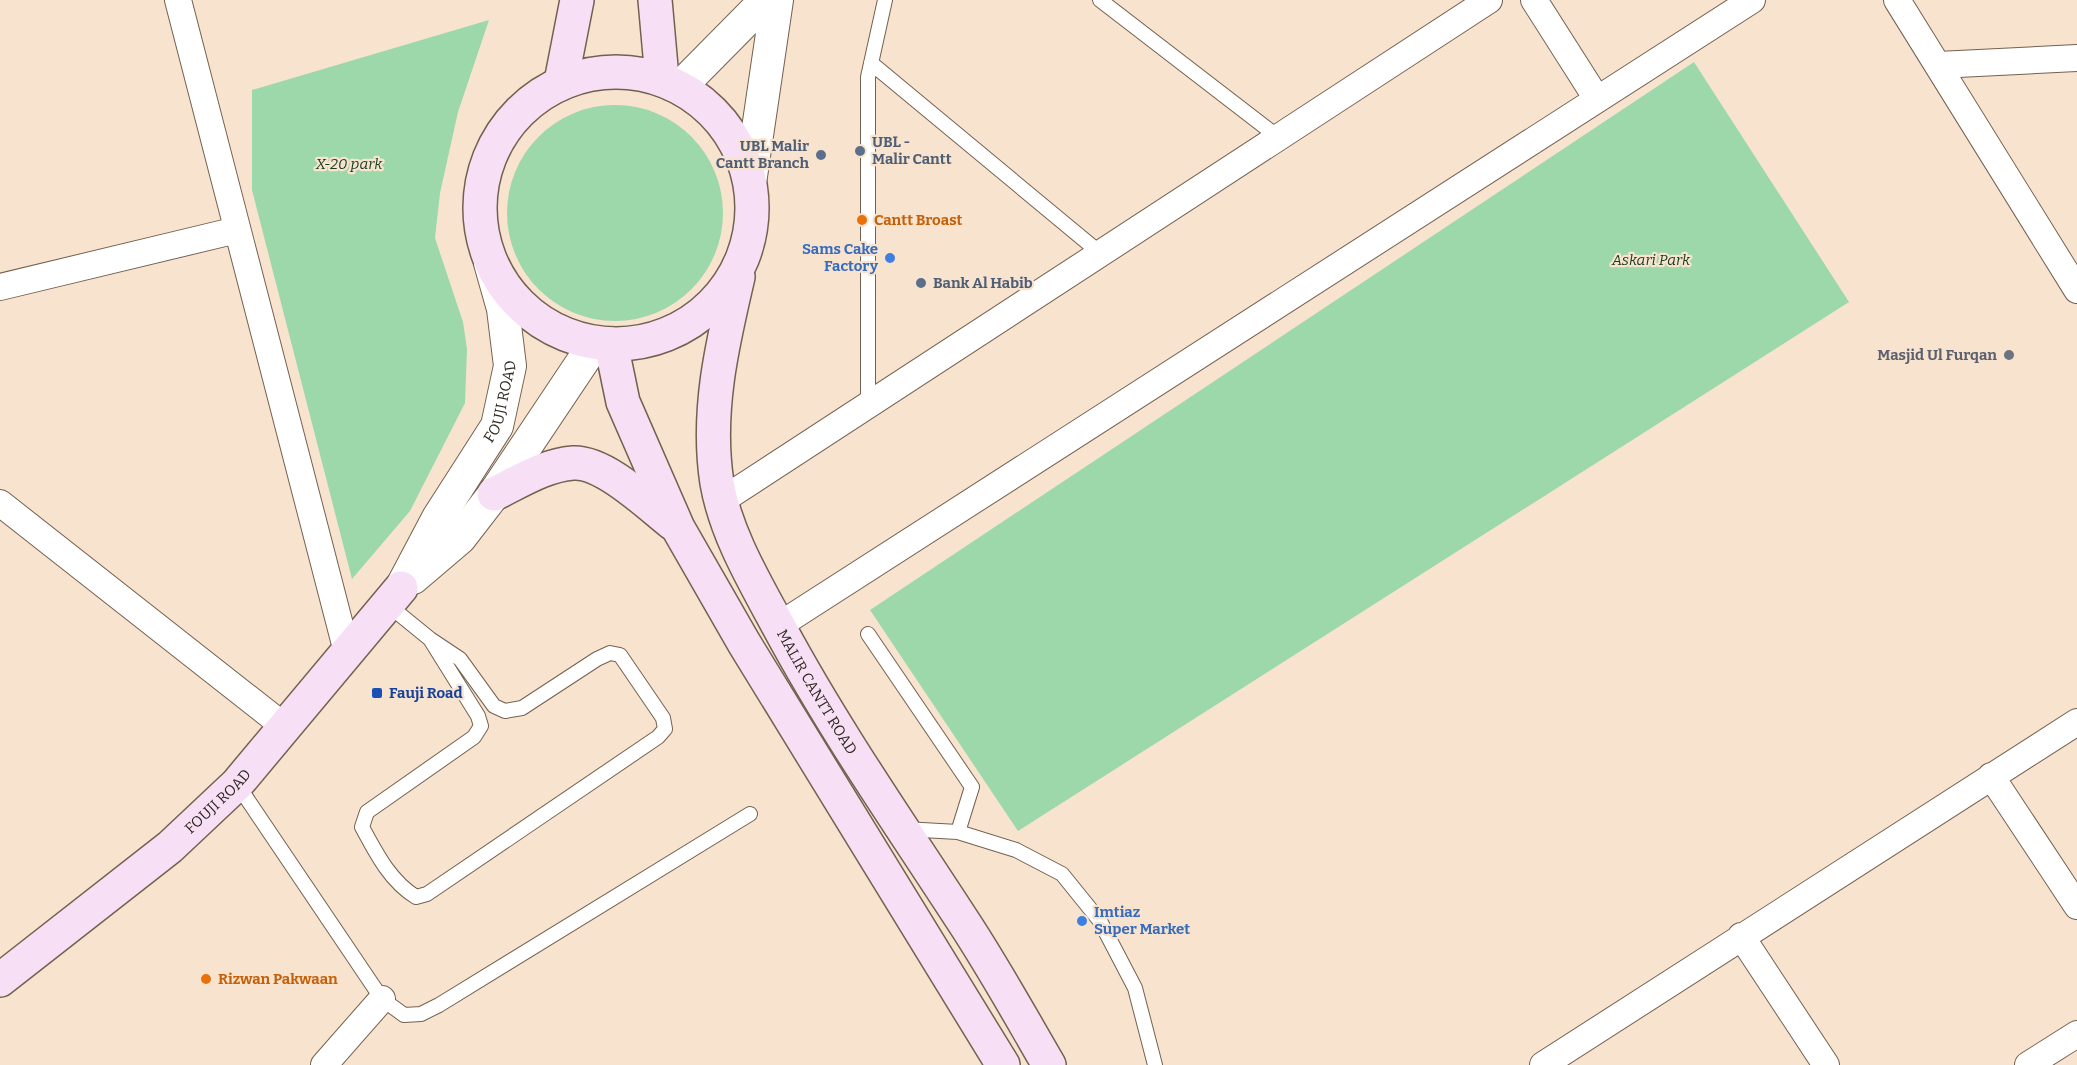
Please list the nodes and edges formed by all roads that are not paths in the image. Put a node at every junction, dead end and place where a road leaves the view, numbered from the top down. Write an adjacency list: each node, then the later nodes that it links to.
1 (178, 0): 20 (street)
2 (577, 0): 15 (main road)
3 (655, 0): 16 (main road)
4 (766, 0): 16 (street)
5 (777, 0): 19 (street)
6 (885, 0): 13 (lane)
7 (1100, 0): 18 (lane)
8 (1489, 0): 18 (street)
9 (1534, 0): 17 (street)
10 (1752, 0): 17 (street)
11 (1897, 0): 14 (street)
12 (2077, 58): 14 (street)
13 (871, 63): 21 (lane); 27 (lane)
14 (1938, 65): 25 (street)
15 (561, 82): 16 (main road); 22 (main road)
16 (671, 83): 19 (main road, MALIR CANTT ROAD)
17 (1597, 99): 33 (street)
18 (1278, 137): 21 (street)
19 (750, 183): 23 (main road, MALIR CANTT ROAD)
20 (237, 230): 24 (street); 36 (street)
21 (1100, 252): 27 (street)
22 (490, 263): 26 (main road); 32 (street, FOUJI ROAD)
23 (738, 277): 26 (main road); 29 (main road, MALIR CANTT ROAD)
24 (0, 287)
25 (2077, 290)
26 (603, 343): 28 (street, FOUJI ROAD); 31 (main road)
27 (868, 403): 29 (street)
28 (495, 494): 31 (main road); 32 (street, FOUJI ROAD)
29 (721, 501): 33 (main road, MALIR CANTT ROAD)
30 (0, 503): 38 (street)
31 (678, 528): 50 (main road)
32 (394, 596): 35 (lane); 36 (main road, FOUJI ROAD)
33 (778, 626): 42 (main road, MALIR CANTT ROAD)
34 (868, 634): 43 (lane)
35 (430, 639): 35 (lane)
36 (347, 652): 38 (main road, FOUJI ROAD)
37 (2077, 722): 39 (street)
38 (285, 727): 40 (main road, FOUJI ROAD)
39 (1991, 776): 44 (street); 45 (street)
40 (237, 784): 46 (main road, FOUJI ROAD); 47 (lane)
41 (750, 814): 47 (lane)
42 (903, 829): 43 (lane); 51 (main road, MALIR CANTT ROAD)
43 (958, 832): 52 (lane)
44 (2077, 906)
45 (1741, 936): 53 (street); 54 (street)
46 (0, 980)
47 (382, 999): 49 (street)
48 (2077, 1034): 55 (street)
49 (324, 1065)
50 (1003, 1065)
51 (1049, 1065)
52 (1155, 1065)
53 (1543, 1065)
54 (1826, 1065)
55 (2028, 1065)

